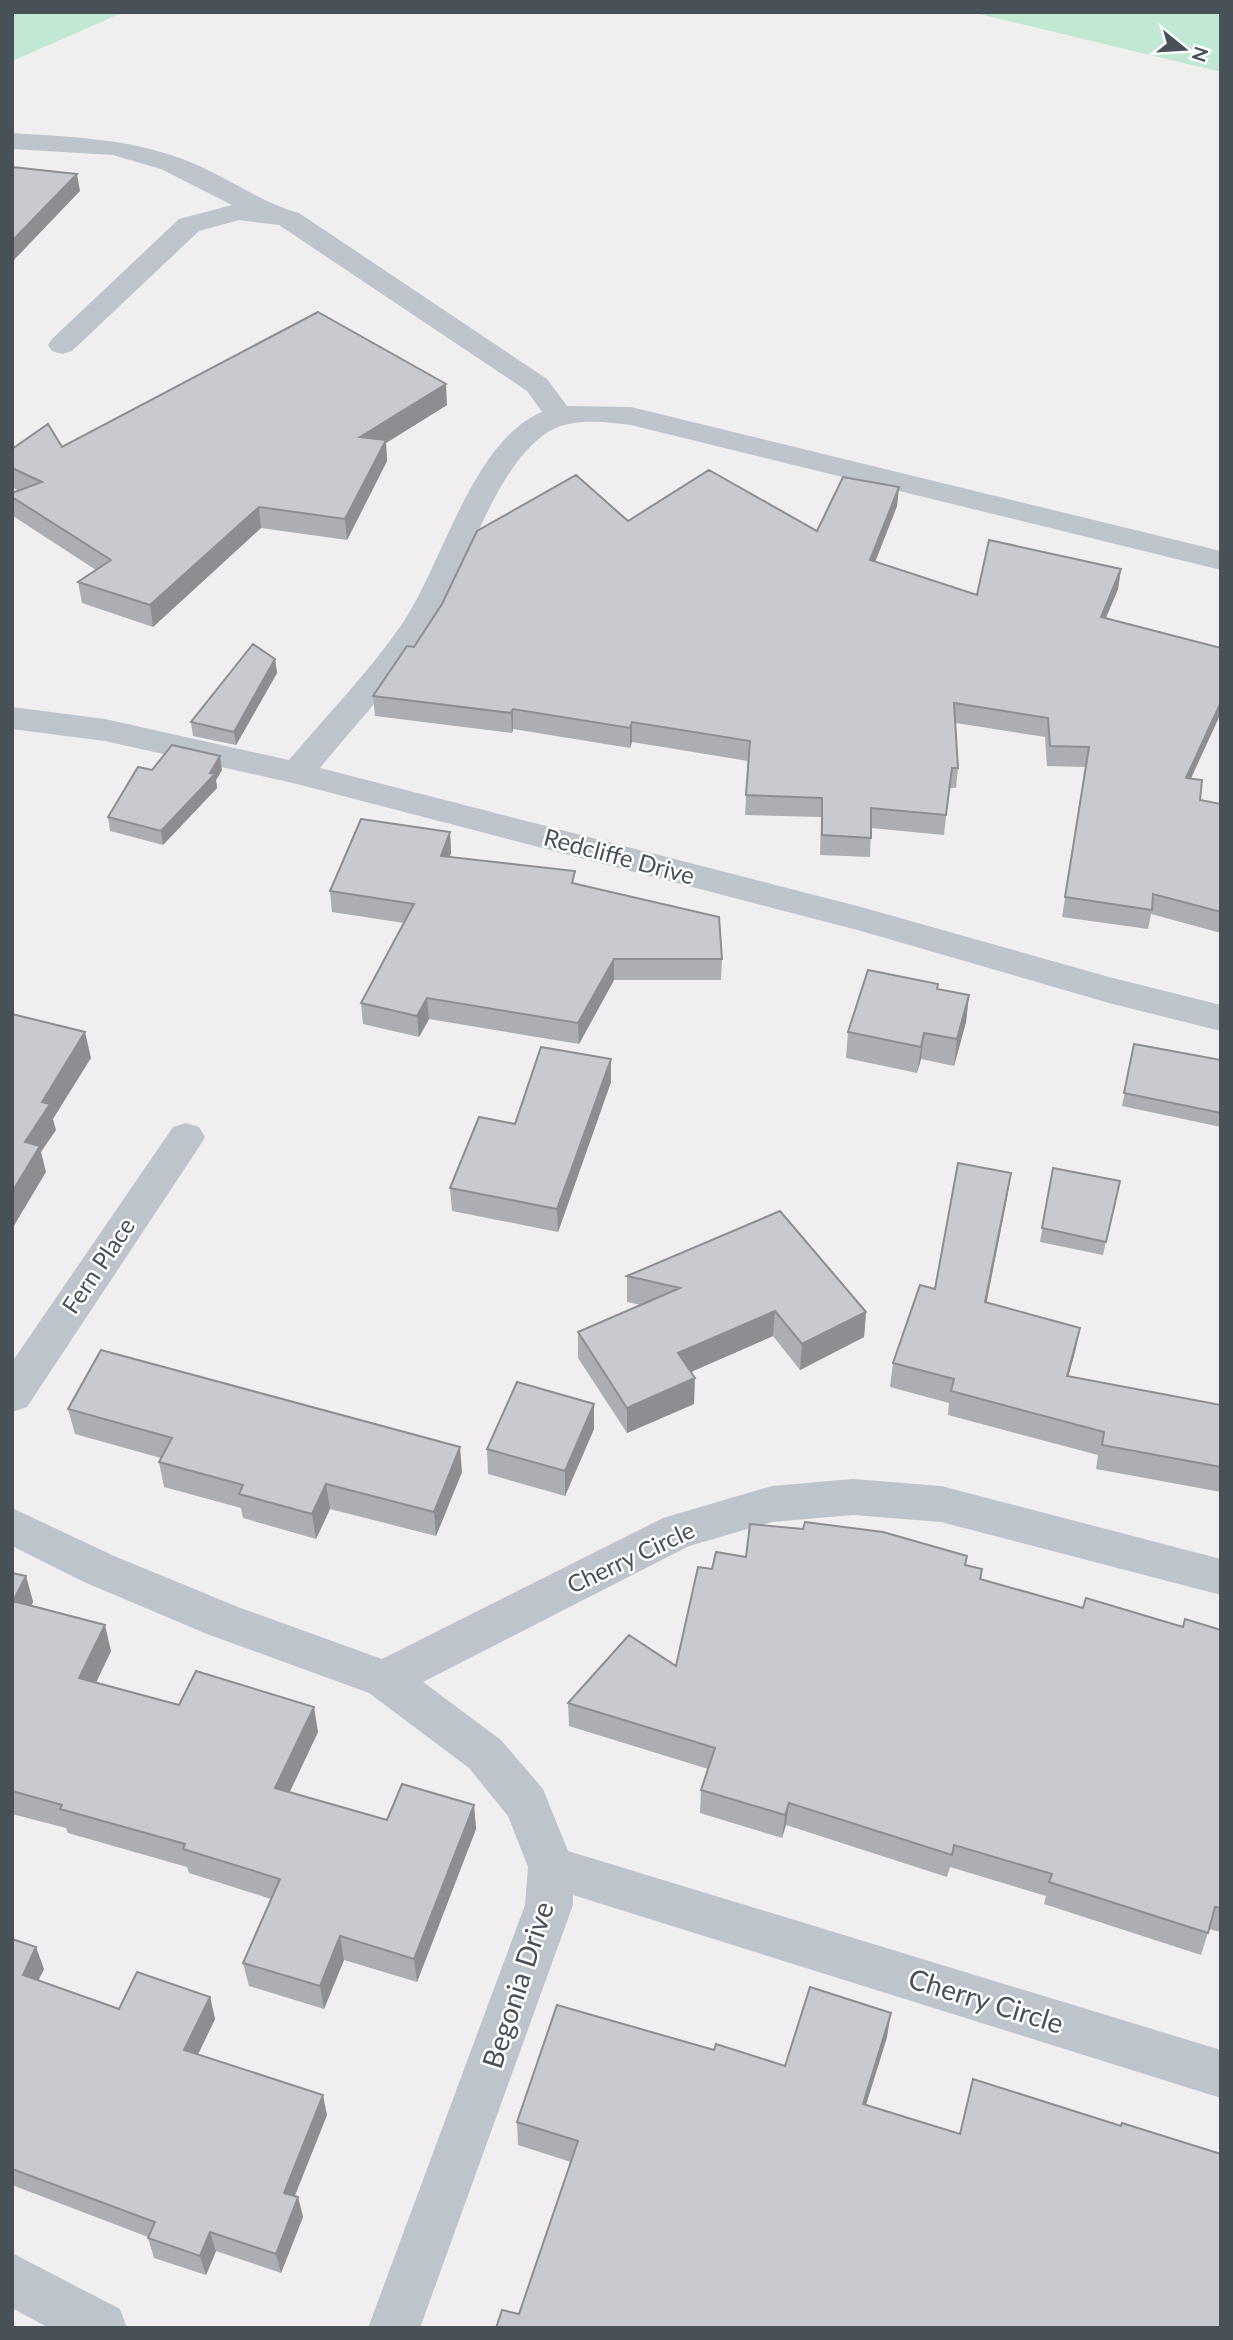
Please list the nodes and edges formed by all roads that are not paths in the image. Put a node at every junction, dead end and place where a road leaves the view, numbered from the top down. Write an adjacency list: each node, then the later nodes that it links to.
1 (12, 141): 2 (street)
2 (265, 211): 3 (street); 4 (street)
3 (62, 345)
4 (560, 417): 5 (street); 7 (street)
5 (1221, 561)
6 (12, 718): 7 (street, Redcliffe Drive)
7 (297, 773): 8 (street, Redcliffe Drive)
8 (1221, 1018)
9 (186, 1137): 10 (street, Fern Place)
10 (12, 1395)
11 (12, 1526): 13 (street, Begonia Drive)
12 (1221, 1577): 13 (street, Cherry Circle)
13 (384, 1679): 14 (street, Begonia Drive)
14 (551, 1867): 15 (street, Cherry Circle); 18 (street, Begonia Drive)
15 (1221, 2074)
16 (12, 2279): 17 (street)
17 (101, 2328)
18 (394, 2328)

